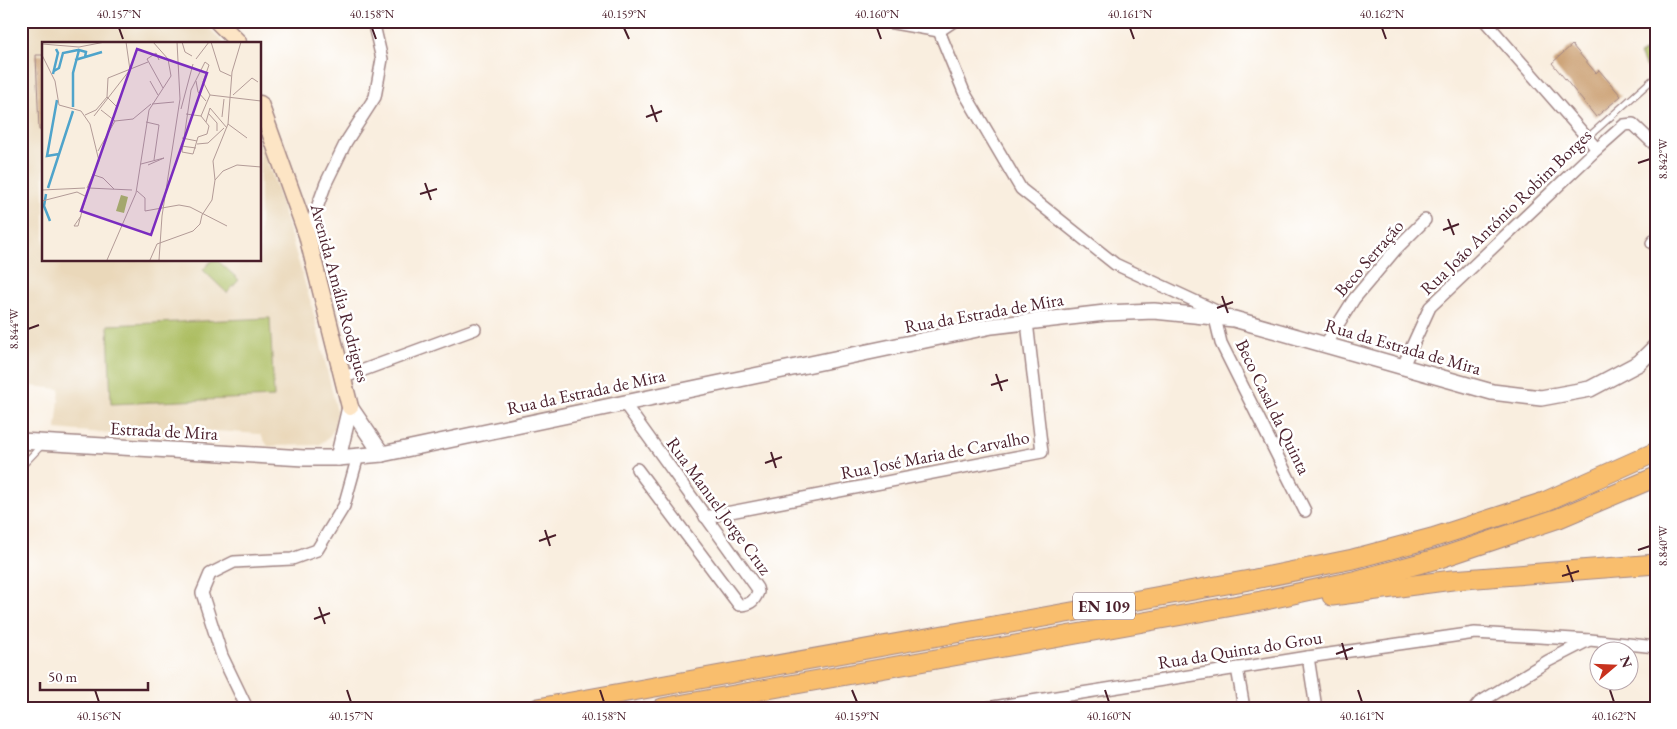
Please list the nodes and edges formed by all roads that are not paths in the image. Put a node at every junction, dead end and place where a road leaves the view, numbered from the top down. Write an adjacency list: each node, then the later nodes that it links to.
1 (217, 21): 8 (main road)
2 (233, 21): 9 (main road)
3 (373, 21): 16 (street)
4 (882, 21): 7 (street)
5 (954, 21): 7 (street)
6 (1485, 21): 12 (street)
7 (940, 31): 18 (street)
8 (237, 42)
9 (238, 42)
10 (1652, 80): 12 (lane)
11 (261, 107): 16 (main road, Avenida Amália Rodrigues)
12 (1587, 138): 14 (street)
13 (1656, 146): 14 (street, Rua João António Robim Borges)
14 (1597, 149): 23 (street, Rua João António Robim Borges)
15 (1425, 220): 21 (street, Beco Serração)
16 (308, 235): 24 (main road, Avenida Amália Rodrigues)
17 (1215, 318): 18 (street, Rua da Estrada de Mira); 19 (street, Rua da Estrada de Mira); 37 (street, Beco Casal da Quinta)
18 (1234, 319): 21 (street, Rua da Estrada de Mira)
19 (1026, 322): 25 (street, Rua da Estrada de Mira); 38 (street, Rua José Maria de Carvalho)
20 (475, 329): 24 (street)
21 (1325, 345): 23 (street, Rua da Estrada de Mira)
22 (1656, 346): 23 (street, Rua da Estrada de Mira)
23 (1402, 366)
24 (342, 378): 26 (main road, Avenida Amália Rodrigues)
25 (624, 403): 30 (street, Rua da Estrada de Mira); 38 (street, Rua Manuel Jorge Cruz)
26 (350, 408): 30 (street, Avenida Amália Rodrigues); 33 (street, Avenida Amália Rodrigues)
27 (21, 441): 28 (street, Estrada de Mira)
28 (43, 443): 32 (street, Estrada de Mira); 34 (lane)
29 (1656, 452): 47 (main road, EN 109)
30 (382, 454): 31 (street, Rua da Estrada de Mira)
31 (358, 456): 33 (street, Rua da Estrada de Mira); 46 (street)
32 (304, 458): 33 (street, Rua da Estrada de Mira)
33 (338, 458)
34 (21, 467)
35 (637, 469): 38 (street, Rua Manuel Jorge Cruz)
36 (1656, 477): 40 (main road, EN 109)
37 (1305, 511)
38 (705, 517)
39 (1656, 564): 40 (main road)
40 (1261, 601): 48 (main road, EN 109)
41 (1590, 640): 42 (street, Rua da Quinta do Grou); 43 (street, Rua da Quinta do Grou); 51 (street)
42 (1656, 647)
43 (1308, 657): 44 (street, Rua da Quinta do Grou); 50 (street)
44 (1238, 668): 45 (street, Rua da Quinta do Grou); 49 (street)
45 (992, 707)
46 (247, 708)
47 (538, 708)
48 (662, 708)
49 (1244, 708)
50 (1316, 708)
51 (1475, 708)

